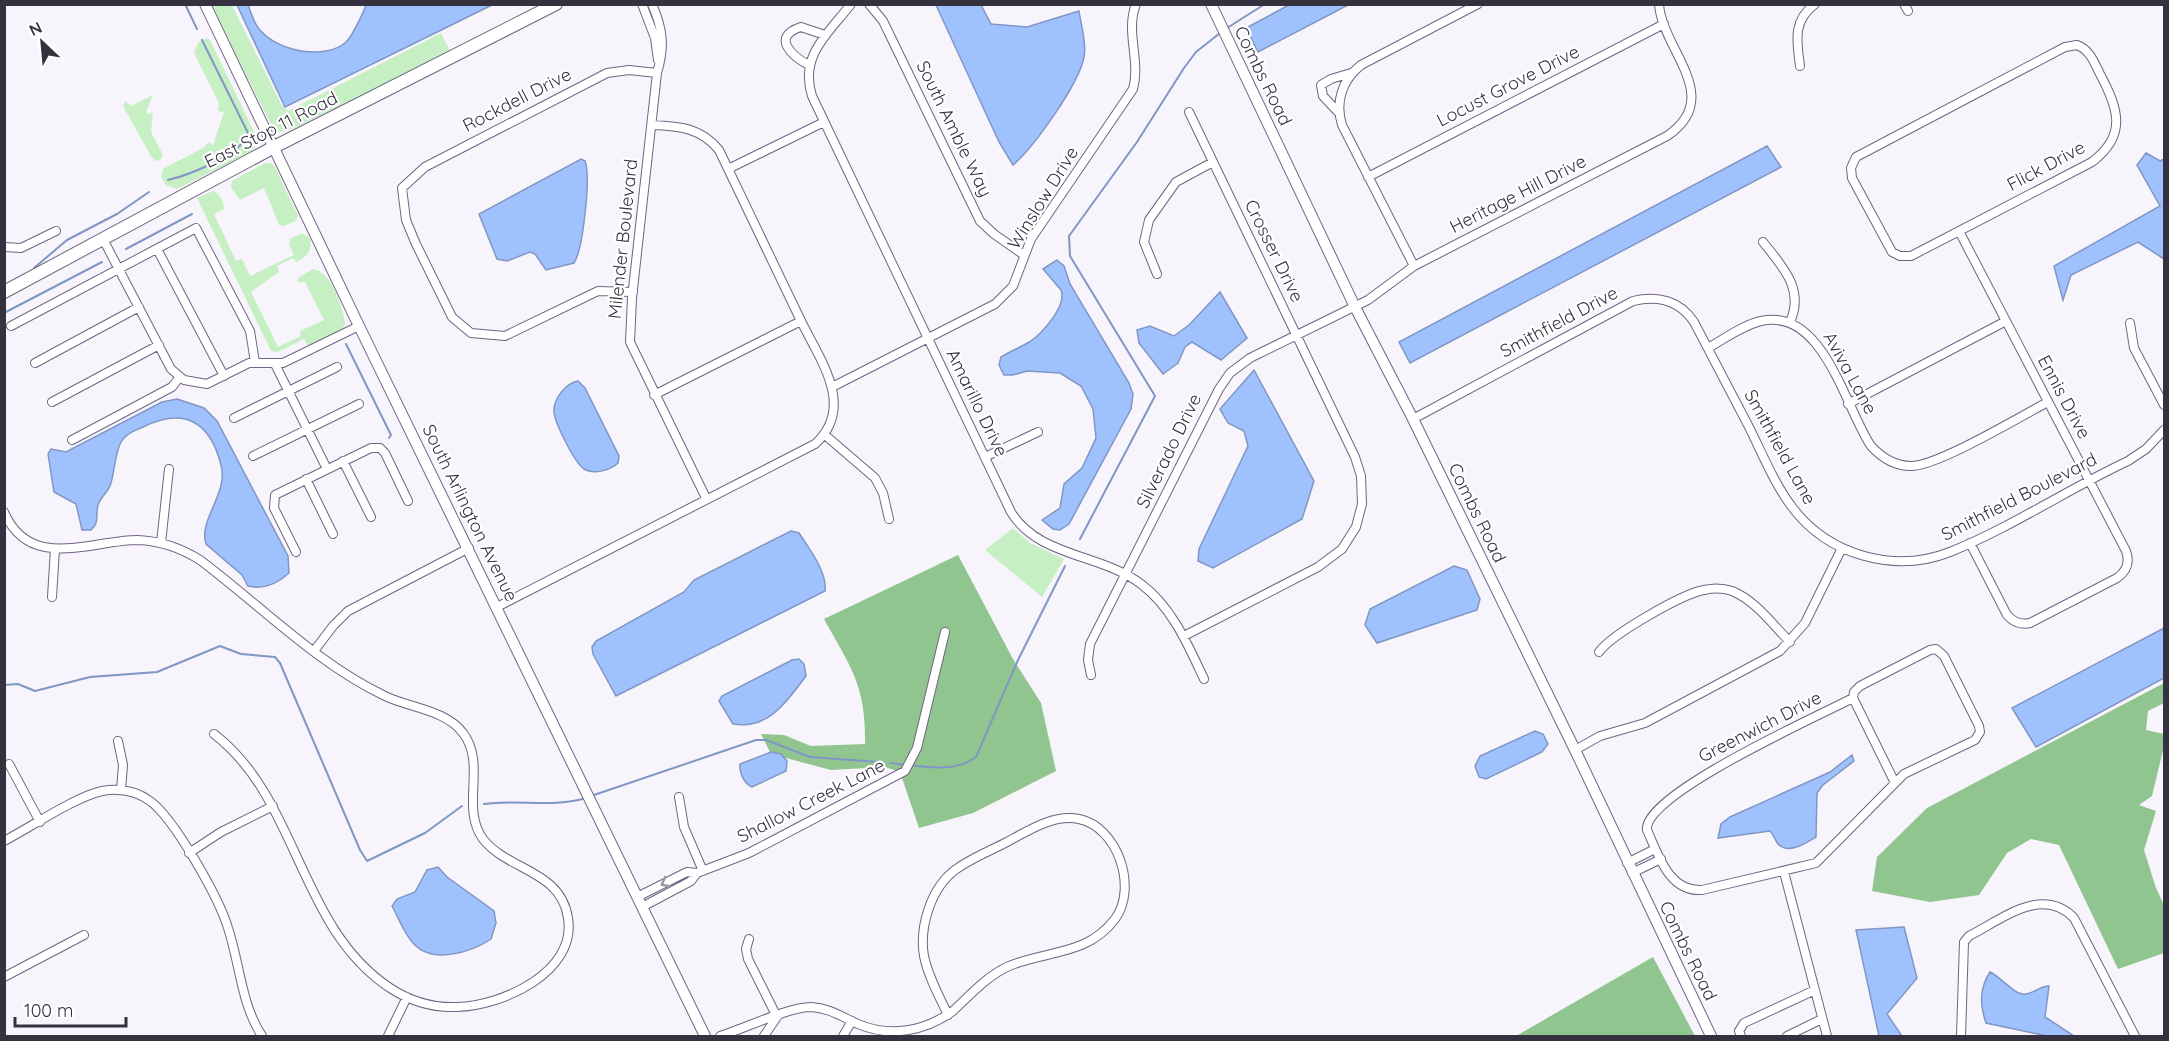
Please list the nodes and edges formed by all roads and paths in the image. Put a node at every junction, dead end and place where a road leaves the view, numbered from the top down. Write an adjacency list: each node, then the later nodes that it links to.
1 (205, 4): 22 (street, South Arlington Avenue)
2 (556, 4): 22 (main road, East Stop 11 Road)
3 (642, 4): 16 (street)
4 (652, 4): 16 (street, Milender Boulevard)
5 (851, 4): 13 (street)
6 (869, 4): 32 (street, South Amble Way)
7 (1136, 4): 32 (street, Winslow Drive)
8 (1478, 4): 17 (street)
9 (1659, 4): 12 (street)
10 (1815, 4): 15 (street)
11 (1211, 5): 39 (street, Combs Road)
12 (1664, 24): 25 (street, Locust Grove Drive); 33 (street, Heritage Hill Drive)
13 (825, 35): 14 (street); 14 (street)
14 (809, 65): 20 (street, Amarillo Drive)
15 (1800, 66)
16 (657, 73): 21 (street, Milender Boulevard); 37 (street, Rockdell Drive)
17 (1351, 73): 19 (street); 19 (street)
18 (1189, 112): 23 (street, Crosser Drive)
19 (1338, 112): 25 (street)
20 (824, 122): 24 (street); 47 (street, Amarillo Drive)
21 (652, 125): 24 (street); 37 (street, Milender Boulevard)
22 (274, 147): 28 (main road, East Stop 11 Road); 45 (street, South Arlington Avenue)
23 (1213, 162): 35 (street); 46 (street, Crosser Drive)
24 (728, 169): 40 (street)
25 (1368, 177): 33 (street)
26 (56, 231): 30 (street)
27 (1959, 231): 27 (street, Flick Drive); 41 (street, Ennis Drive)
28 (103, 239): 34 (street); 36 (main road, East Stop 11 Road)
29 (1762, 242): 42 (street)
30 (4, 247)
31 (157, 249): 34 (street); 50 (street); 54 (street)
32 (1024, 255): 47 (street, Winslow Drive)
33 (1414, 266): 39 (street, Heritage Hill Drive)
34 (119, 269): 38 (street); 44 (street)
35 (1157, 274)
36 (4, 292)
37 (633, 292): 58 (street, Milender Boulevard)
38 (138, 307): 48 (street); 51 (street)
39 (1355, 307): 46 (street, Silverado Drive); 65 (street, Combs Road)
40 (801, 321): 56 (street); 58 (street)
41 (2006, 321): 60 (street, Ennis Drive); 62 (street)
42 (1790, 322): 49 (street); 62 (street, Aviva Lane)
43 (2130, 323): 63 (street)
44 (11, 326)
45 (358, 326): 52 (street); 86 (street, South Arlington Avenue)
46 (1296, 335): 90 (street, Silverado Drive); 94 (street, Crosser Drive)
47 (928, 339): 56 (street, Winslow Drive); 72 (street, Amarillo Drive)
48 (159, 345): 55 (street); 59 (street)
49 (1708, 348): 65 (street, Smithfield Drive); 87 (street, Smithfield Lane)
50 (255, 362): 52 (street); 54 (street)
51 (35, 363)
52 (275, 364): 57 (street)
53 (337, 367): 57 (street)
54 (224, 376): 55 (street)
55 (179, 378): 70 (street)
56 (834, 386): 69 (street)
57 (288, 392): 64 (street); 66 (street)
58 (654, 396): 78 (street, Milender Boulevard)
59 (52, 402)
60 (2048, 402): 62 (street, Aviva Lane); 77 (street, Ennis Drive)
61 (359, 404): 66 (street)
62 (1848, 404)
63 (2164, 405)
64 (234, 418)
65 (1413, 418): 103 (street, Combs Road)
66 (307, 429): 71 (street); 75 (street)
67 (2164, 430): 77 (street, Smithfield Boulevard)
68 (1038, 432): 72 (street)
69 (825, 435): 78 (street); 82 (street)
70 (72, 440)
71 (253, 456)
72 (985, 457): 90 (street, Amarillo Drive)
73 (343, 461): 75 (street); 79 (street); 81 (street)
74 (169, 469): 84 (street)
75 (327, 469): 76 (street)
76 (306, 479): 83 (street); 89 (street)
77 (2089, 481): 85 (street, Smithfield Boulevard); 85 (street, Ennis Drive)
78 (706, 498): 92 (street)
79 (408, 501)
80 (4, 512): 88 (street)
81 (371, 517)
82 (889, 519)
83 (333, 534)
84 (161, 543): 88 (street); 96 (street)
85 (1970, 543): 87 (street, Smithfield Boulevard)
86 (468, 548): 92 (street, South Arlington Avenue); 96 (street)
87 (1842, 548): 95 (street)
88 (55, 549): 91 (street)
89 (296, 552)
90 (1126, 574): 94 (street, Amarillo Drive); 98 (street, Silverado Drive)
91 (52, 597)
92 (497, 607): 117 (street, South Arlington Avenue)
93 (945, 632): 115 (street, Shallow Creek Lane)
94 (1184, 636): 99 (street, Amarillo Drive)
95 (1790, 642): 97 (street); 103 (street)
96 (314, 651): 122 (street)
97 (1599, 652)
98 (1091, 675)
99 (1204, 679)
100 (1853, 698): 105 (street); 105 (street, Greenwich Drive); 111 (street, Greenwich Drive)
101 (213, 734): 108 (street)
102 (118, 741): 106 (street)
103 (1575, 750): 114 (street, Combs Road)
104 (9, 764): 109 (street)
105 (1895, 783): 116 (street)
106 (121, 790): 109 (street); 112 (street)
107 (679, 797): 115 (street)
108 (273, 806): 112 (street); 122 (street)
109 (40, 822): 110 (street)
110 (4, 841)
111 (1655, 849): 113 (street); 114 (street)
112 (189, 853): 127 (street)
113 (1660, 859): 114 (street); 116 (street)
114 (1630, 868): 133 (street, Combs Road)
115 (700, 872): 117 (street, Shallow Creek Lane)
116 (1784, 872): 121 (street)
117 (640, 902): 129 (street, South Arlington Avenue)
118 (84, 935): 120 (street)
119 (749, 939): 124 (street)
120 (4, 977)
121 (1815, 990): 125 (street); 134 (street)
122 (407, 997): 128 (street)
123 (948, 1015): 123 (street); 126 (street)
124 (777, 1017): 126 (street); 130 (street); 131 (street)
125 (1822, 1019): 135 (street); 136 (street)
126 (852, 1020): 132 (street)
127 (262, 1036)
128 (388, 1036)
129 (705, 1036)
130 (720, 1036)
131 (764, 1036)
132 (843, 1036)
133 (1711, 1036)
134 (1741, 1036)
135 (1787, 1036)
136 (1827, 1036)
137 (1962, 1036): 138 (street)
138 (2135, 1036)

